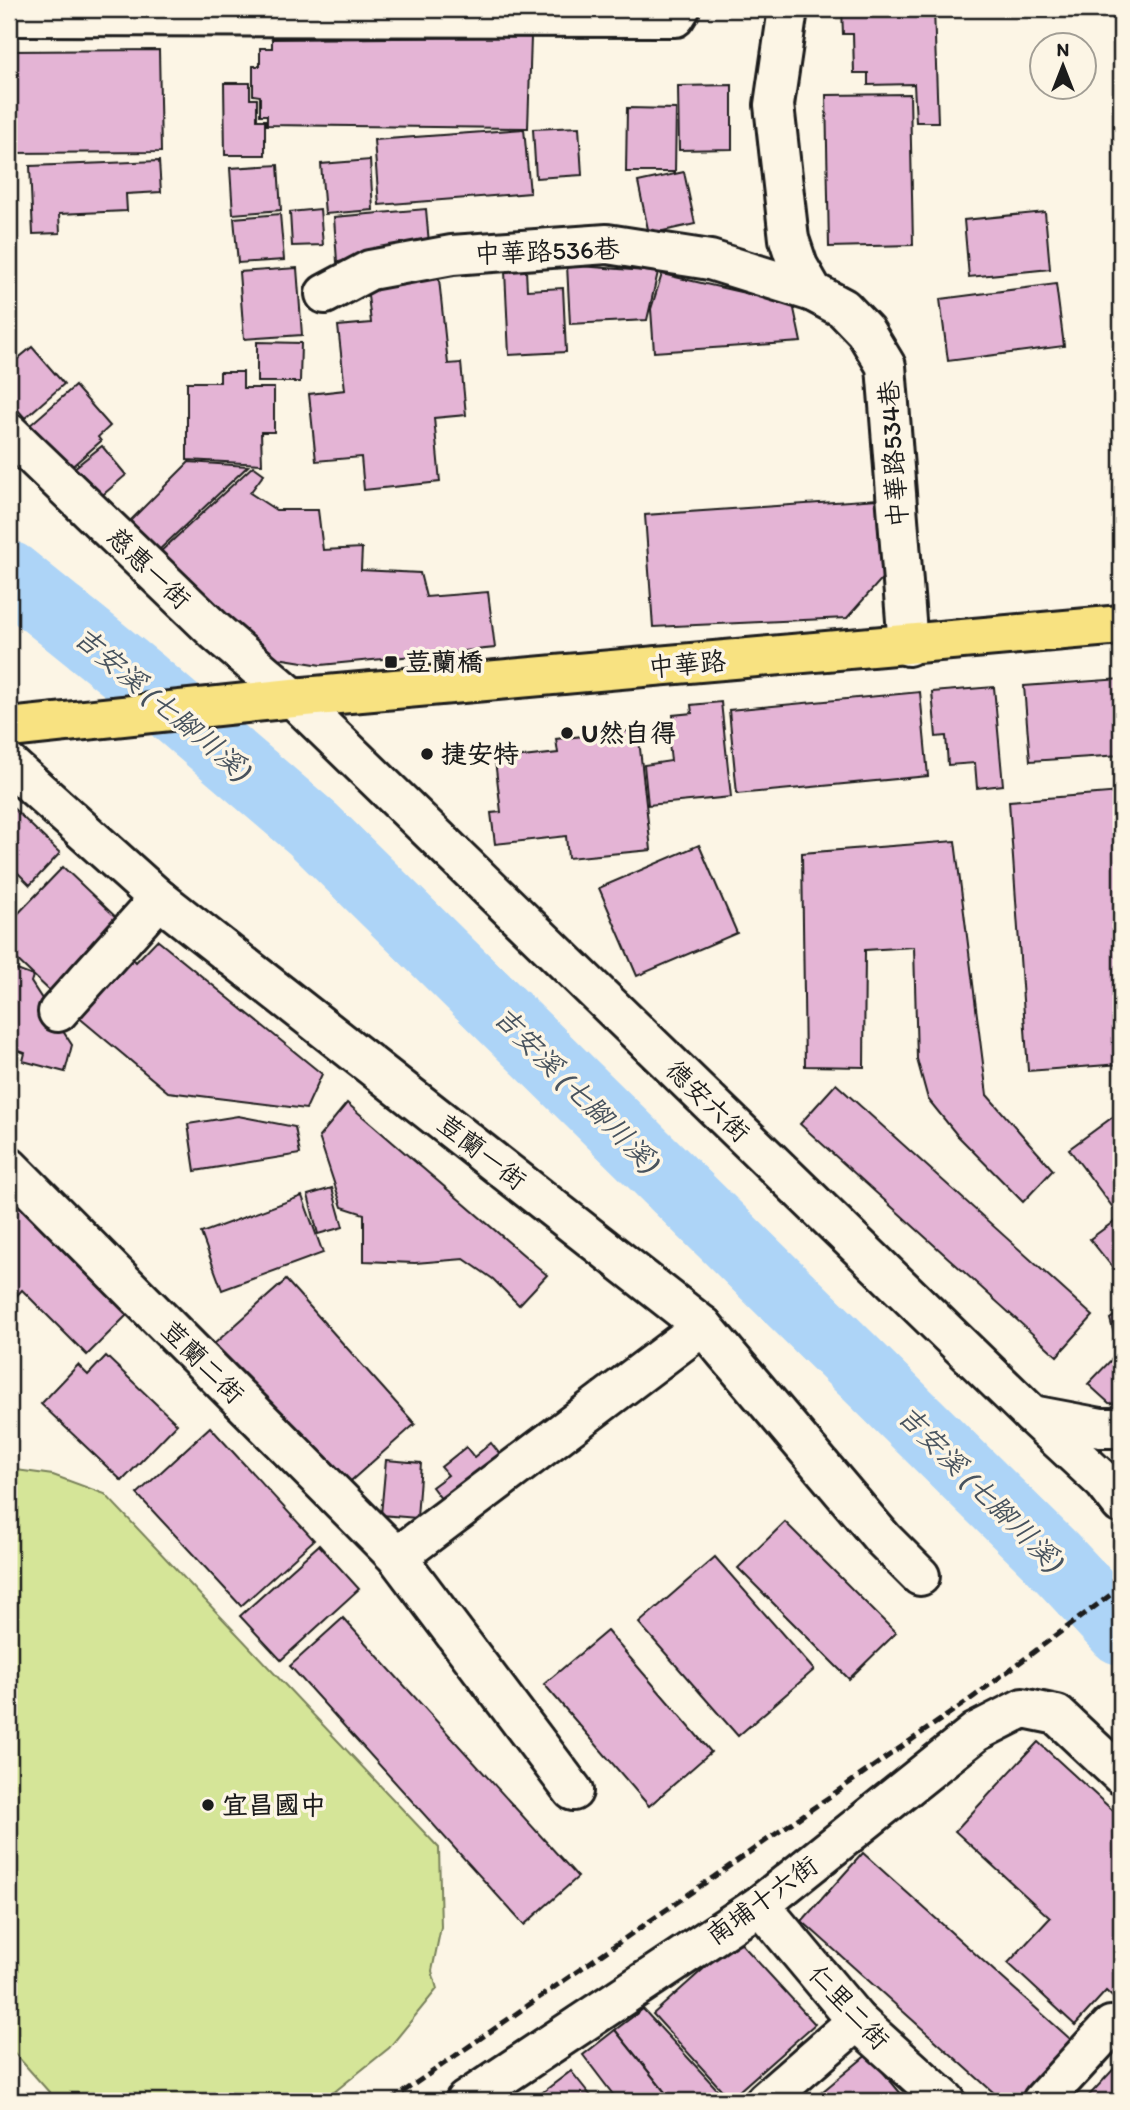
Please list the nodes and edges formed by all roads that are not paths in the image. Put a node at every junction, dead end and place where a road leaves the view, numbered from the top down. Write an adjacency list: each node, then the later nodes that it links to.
1 (680, 9): 3 (street)
2 (788, 9): 5 (street)
3 (419, 13): 4 (street)
4 (9, 16)
5 (813, 292): 6 (street, 中華路536巷); 9 (street, 中華路534巷)
6 (325, 294)
7 (9, 433): 10 (street, 慈惠一街)
8 (1121, 625): 9 (main road, 中華路)
9 (908, 646): 10 (main road, 中華路)
10 (293, 698): 11 (main road, 中華路); 17 (street, 德安六街)
11 (19, 726)
12 (9, 764): 13 (street, 荳蘭一街)
13 (159, 899): 14 (street); 16 (street, 荳蘭一街)
14 (58, 1012)
15 (9, 1167): 20 (street, 荳蘭二街)
16 (703, 1326): 20 (street); 21 (street, 荳蘭一街)
17 (1032, 1415): 18 (street); 19 (street, 德安六街)
18 (1121, 1429)
19 (1121, 1504)
20 (397, 1557): 23 (street, 荳蘭二街)
21 (920, 1576)
22 (1121, 1775): 24 (street, 南埔十六街)
23 (573, 1791)
24 (760, 1905): 25 (street, 仁里二街); 27 (street, 南埔十六街)
25 (857, 2021): 28 (street); 29 (street, 仁里二街)
26 (1111, 2026): 30 (street)
27 (465, 2101)
28 (765, 2101)
29 (946, 2101)
30 (1042, 2101)

